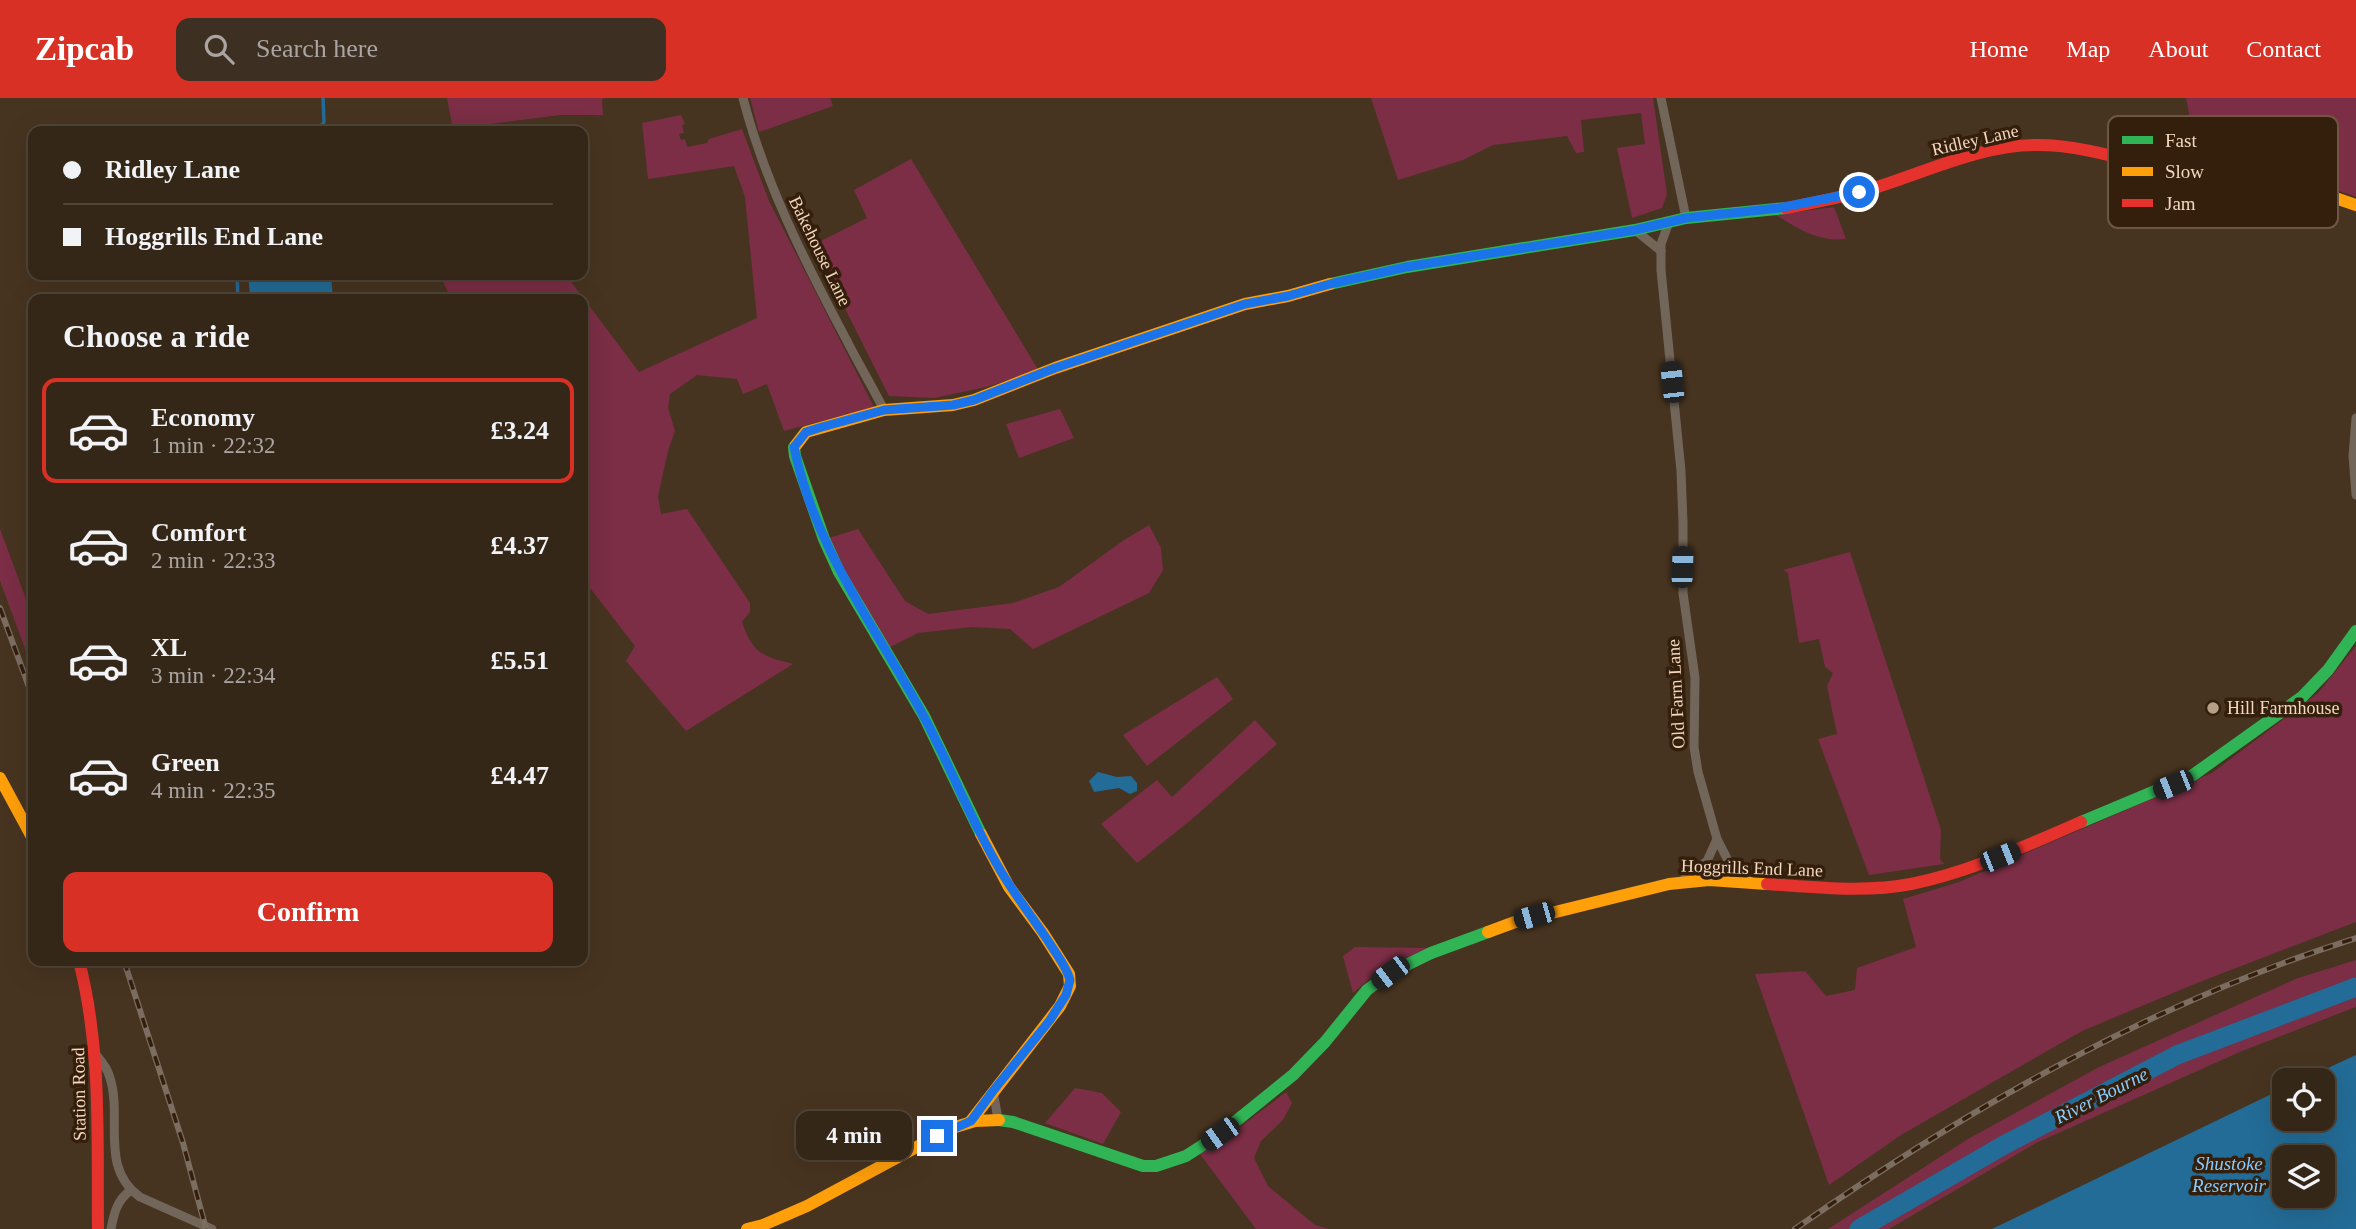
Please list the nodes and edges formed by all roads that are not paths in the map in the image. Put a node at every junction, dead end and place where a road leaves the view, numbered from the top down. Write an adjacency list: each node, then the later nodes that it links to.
1 (743, 98): 10 (street, Bakehouse Lane)
2 (1661, 98): 6 (street)
3 (2108, 156): 6 (street, Ridley Lane)
4 (2338, 198): 5 (street, Ridley Lane)
5 (2356, 205)
6 (1686, 218): 7 (street, Ridley Lane)
7 (1669, 222): 8 (street, Ridley Lane); 9 (street, Old Farm Lane)
8 (1635, 230): 9 (street); 10 (street, Ridley Lane)
9 (1661, 251): 16 (street, Old Farm Lane)
10 (884, 410): 21 (street, Ridley Lane)
11 (2356, 418): 12 (street)
12 (2356, 495)
13 (2356, 631): 18 (street, Hoggrills End Lane)
14 (0, 778): 15 (street)
15 (28, 830)
16 (1717, 839): 17 (street); 18 (street, Old Farm Lane)
17 (1682, 881): 18 (street, Hoggrills End Lane); 22 (street, Hoggrills End Lane)
18 (1742, 882)
19 (80, 966): 20 (street, Station Road)
20 (97, 1056): 24 (street); 25 (street, Station Road)
21 (993, 1091): 22 (street); 23 (street)
22 (998, 1119): 23 (street, Hoggrills End Lane)
23 (971, 1121): 28 (street)
24 (131, 1190): 26 (street); 27 (street)
25 (98, 1229)
26 (111, 1229)
27 (212, 1229)
28 (747, 1229)

